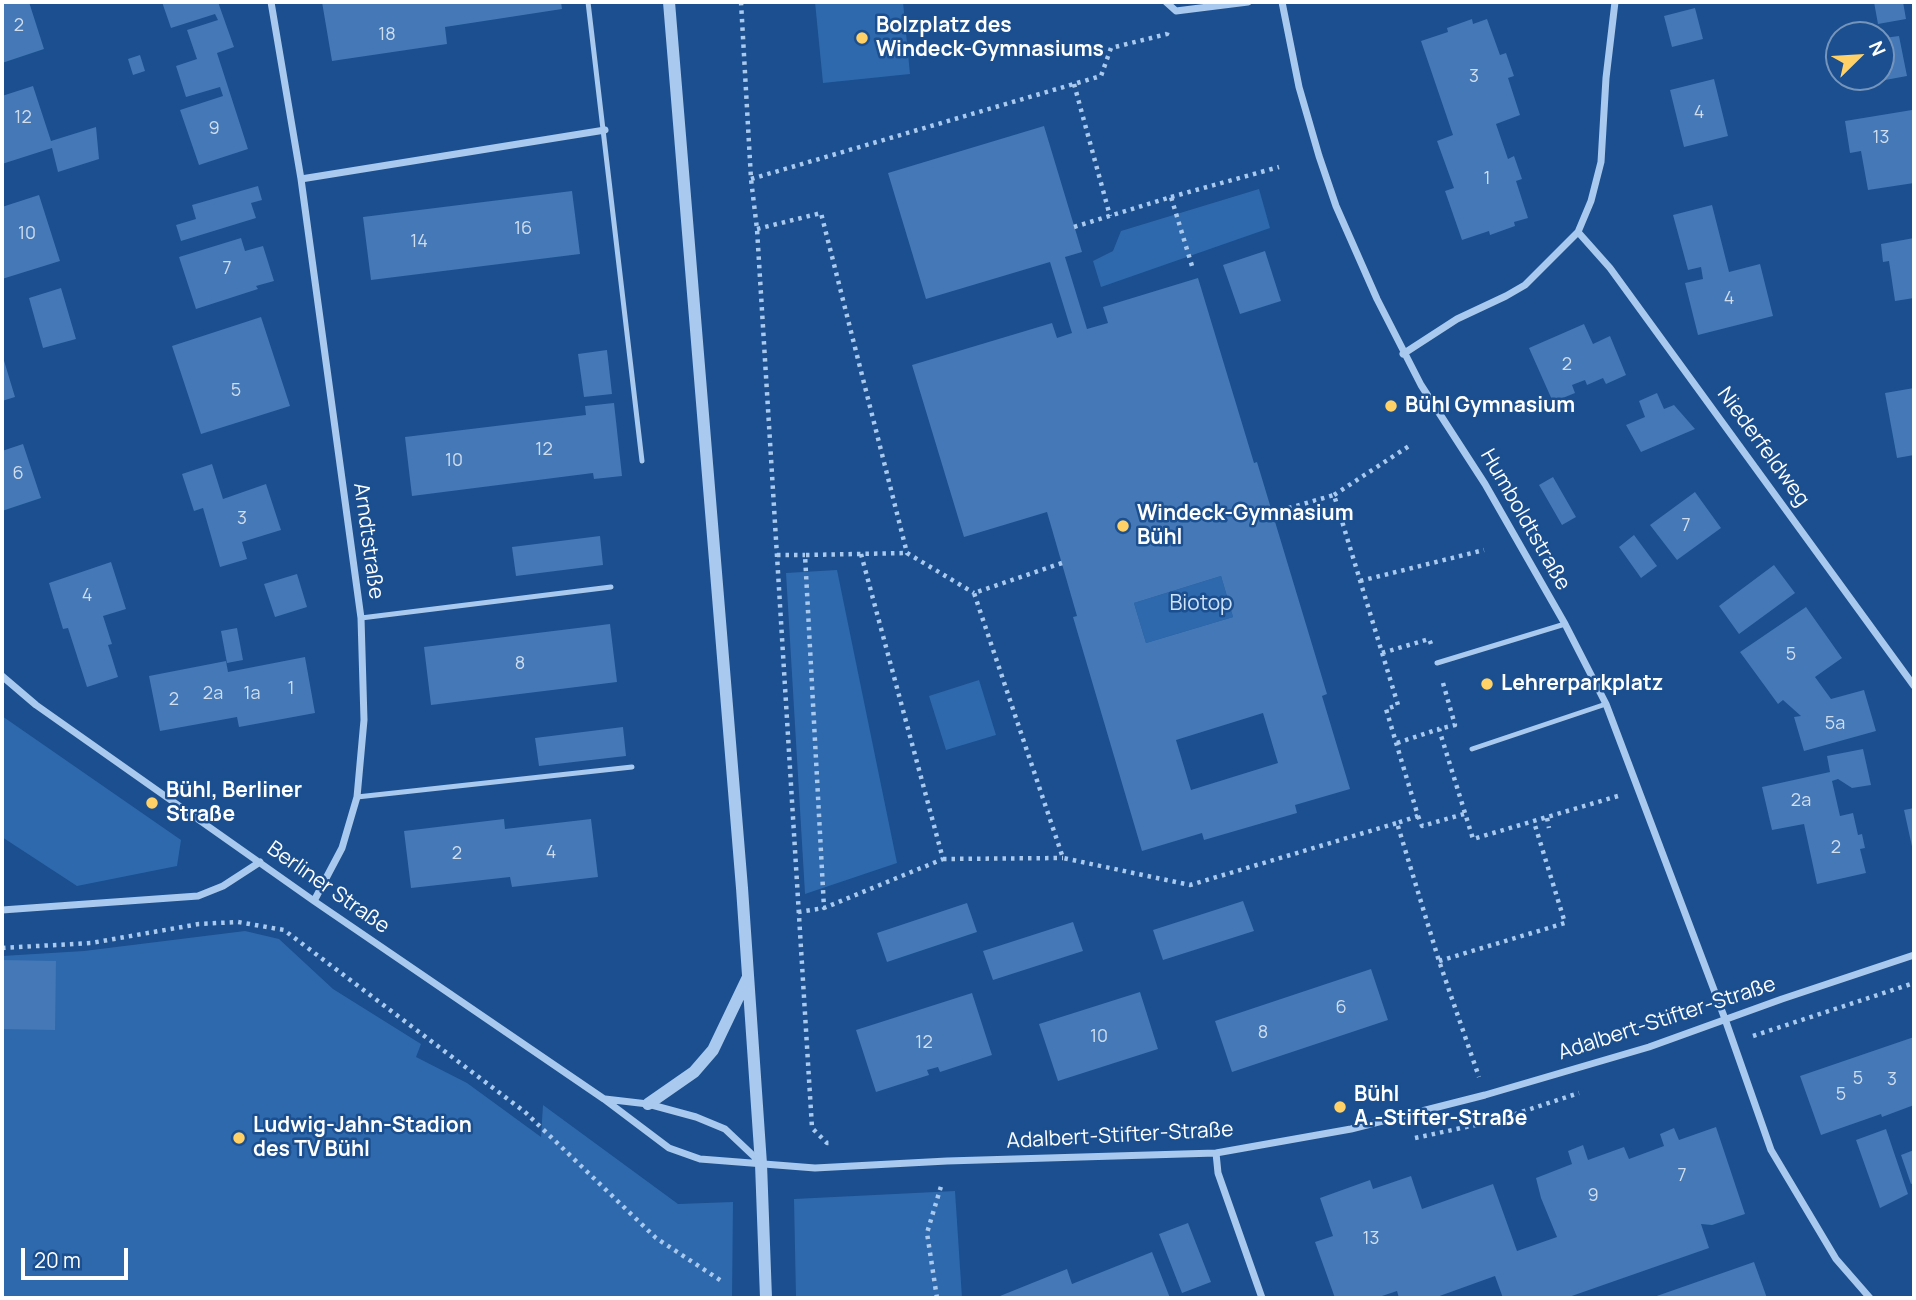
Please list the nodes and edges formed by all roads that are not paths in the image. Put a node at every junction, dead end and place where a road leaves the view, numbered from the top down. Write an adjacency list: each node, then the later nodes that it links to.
1 (271, 2): 9 (street, Arndtstraße)
2 (588, 2): 8 (lane)
3 (669, 2): 27 (street)
4 (1166, 2): 5 (street)
5 (1248, 2)
6 (1282, 2): 11 (street, Humboldtstraße)
7 (1615, 2): 10 (street)
8 (604, 130): 9 (street); 12 (lane)
9 (301, 179): 14 (street, Arndtstraße)
10 (1577, 232): 11 (street); 18 (street, Niederfeldweg)
11 (1404, 354): 15 (street, Humboldtstraße)
12 (642, 461)
13 (611, 587): 14 (lane)
14 (361, 618): 22 (street, Arndtstraße)
15 (1565, 624): 16 (lane); 19 (street, Humboldtstraße)
16 (1437, 663)
17 (2, 676): 23 (street, Berliner Straße)
18 (1914, 686)
19 (1606, 704): 20 (lane); 28 (street, Humboldtstraße)
20 (1472, 750)
21 (632, 767): 22 (lane)
22 (357, 797): 24 (street, Arndtstraße)
23 (260, 862): 24 (street, Berliner Straße); 25 (street)
24 (314, 901): 29 (street, Berliner Straße)
25 (2, 910)
26 (1914, 955): 28 (street, Adalbert-Stifter-Straße)
27 (747, 978): 30 (street); 32 (street)
28 (1726, 1019): 31 (street, Adalbert-Stifter-Straße); 35 (street, Humboldtstraße)
29 (604, 1099): 30 (street, Berliner Straße); 32 (street, Berliner Straße)
30 (648, 1104): 32 (street, Berliner Straße)
31 (1216, 1153): 32 (street, Adalbert-Stifter-Straße); 34 (street)
32 (761, 1164): 33 (street)
33 (766, 1298)
34 (1262, 1298)
35 (1870, 1298)

